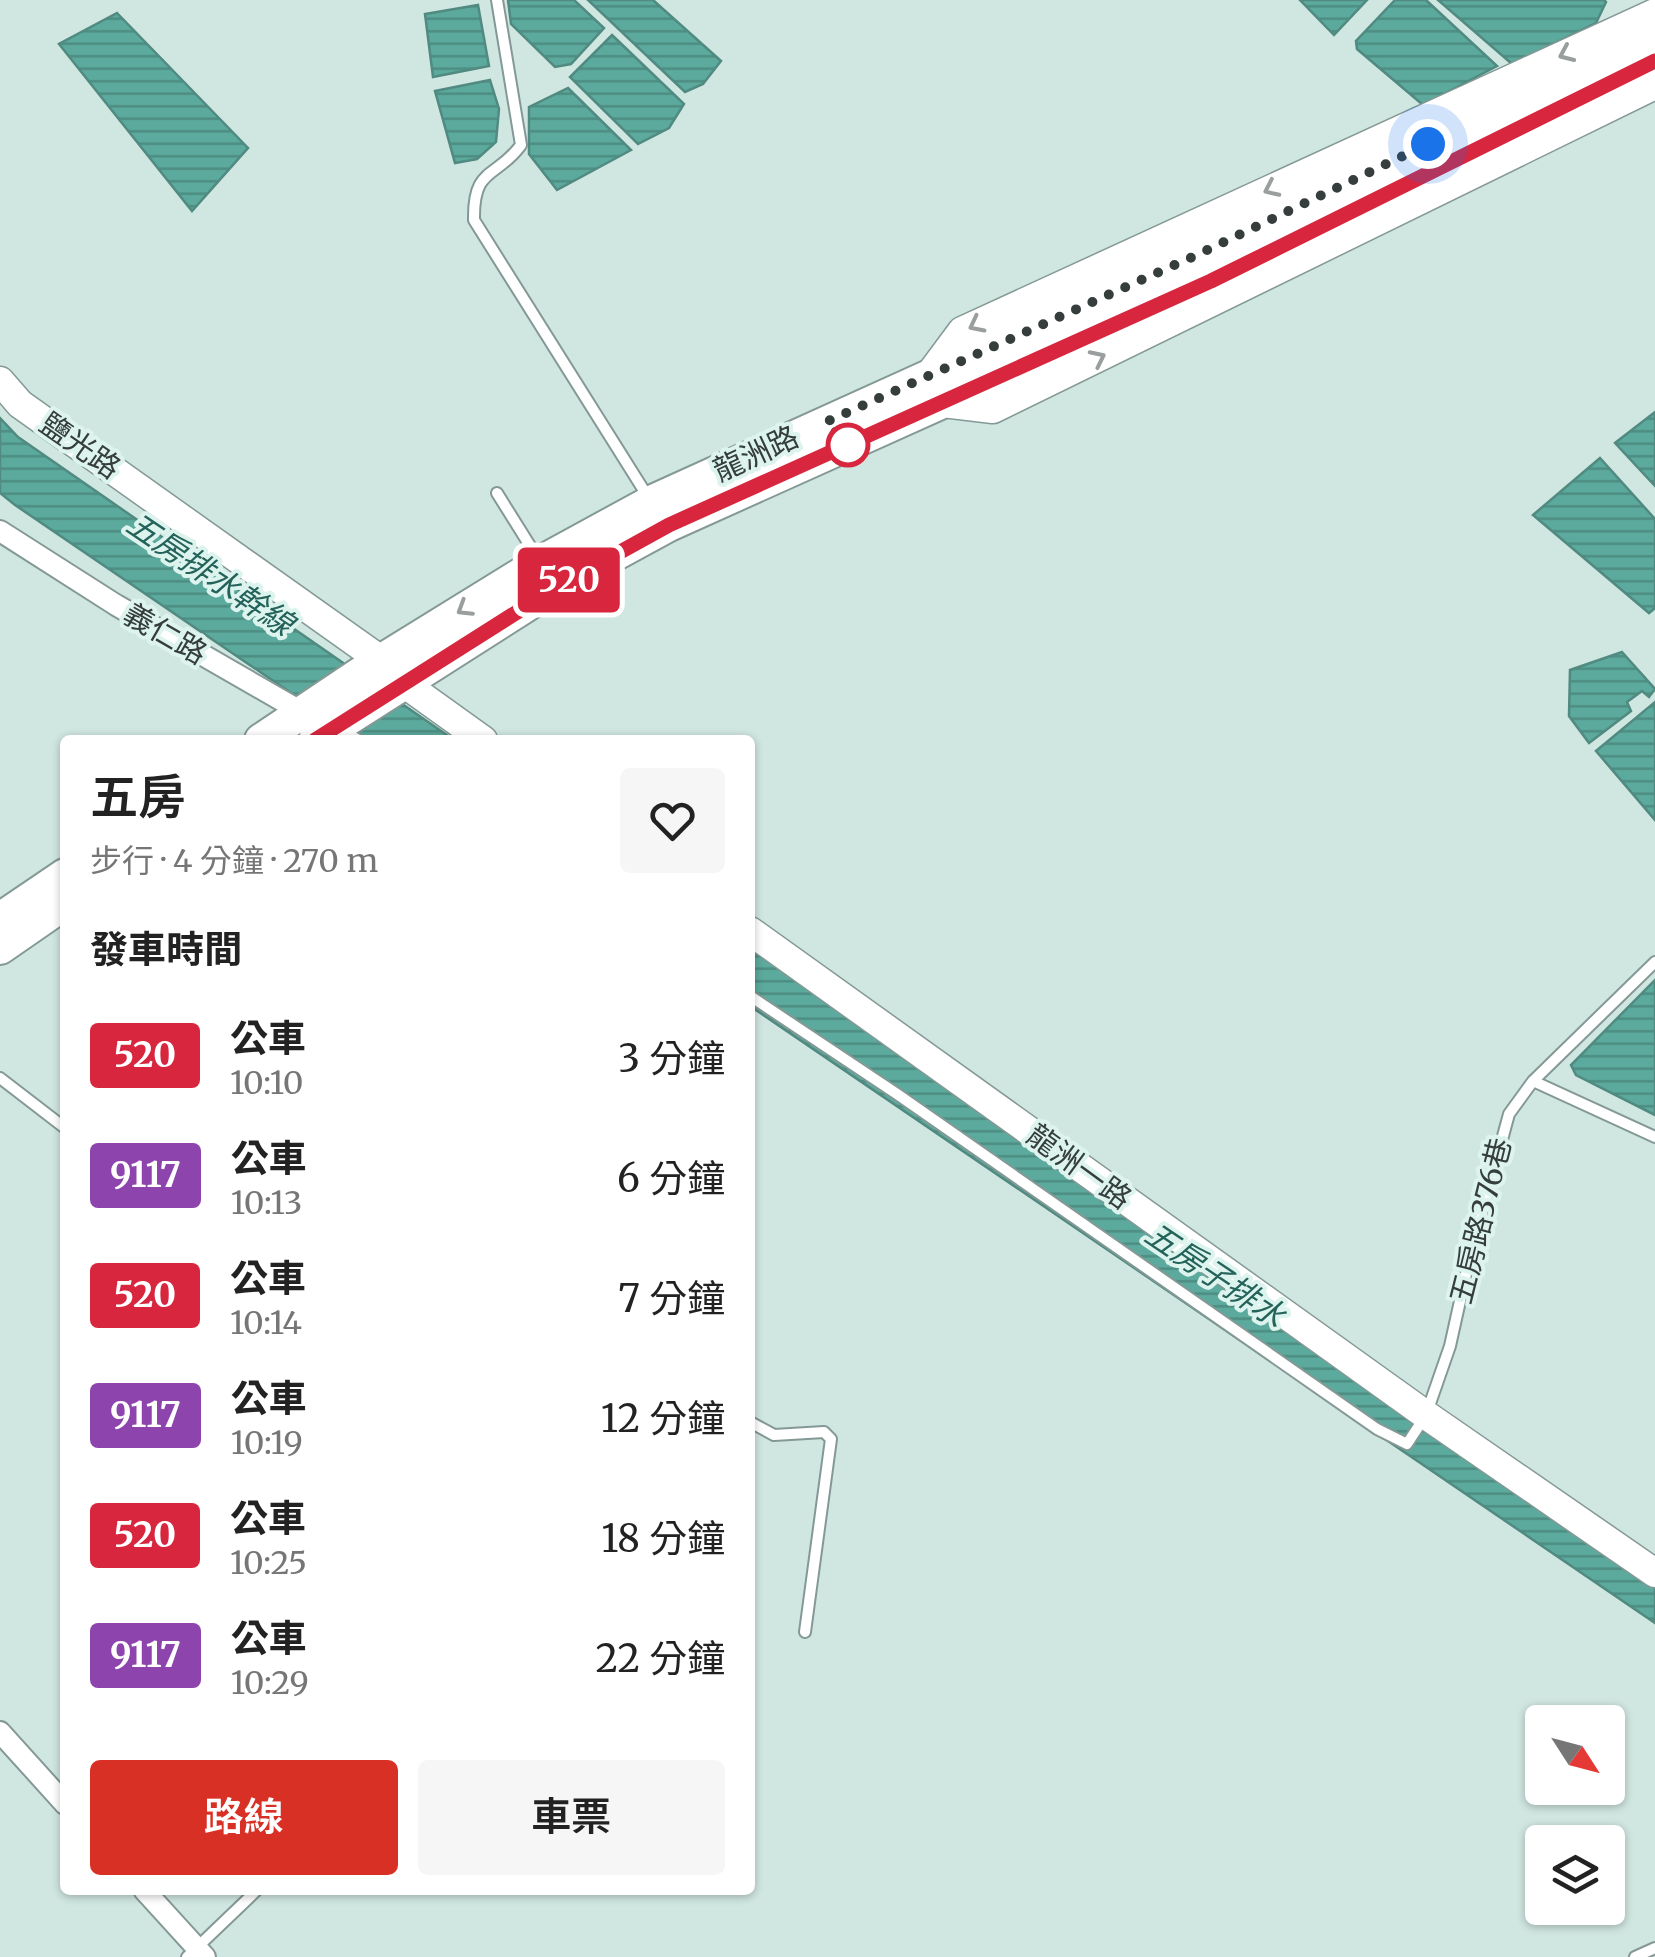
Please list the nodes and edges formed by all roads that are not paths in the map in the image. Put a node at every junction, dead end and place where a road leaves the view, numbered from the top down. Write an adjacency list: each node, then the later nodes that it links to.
1 (496, 0): 9 (lane)
2 (1655, 14): 7 (street, one-way to 7)
3 (1655, 36): 7 (main road, 龍洲路)
4 (1655, 61): 7 (main road, 龍洲路)
5 (1655, 85): 7 (street, one-way to 5)
6 (0, 381): 12 (street, 鹽光路)
7 (936, 388): 9 (main road, 龍洲路); 12 (main road, 龍洲路)
8 (497, 493): 11 (lane)
9 (651, 502): 11 (main road, 龍洲路)
10 (0, 531): 13 (street, 義仁路)
11 (540, 562): 12 (main road, 龍洲路, one-way to 12)
12 (384, 678): 13 (main road); 15 (street)
13 (327, 725): 14 (main road)
14 (283, 735)
15 (475, 735)
16 (60, 877): 18 (main road)
17 (60, 907): 20 (main road)
18 (0, 919)
19 (755, 935): 27 (street, 龍洲一路)
20 (0, 948)
21 (1655, 962): 24 (lane, 五房路376巷)
22 (755, 999): 27 (lane, 五房路376巷)
23 (0, 1078): 25 (lane)
24 (1533, 1081): 26 (lane); 27 (lane, 五房路376巷)
25 (60, 1124)
26 (1655, 1137)
27 (1422, 1421): 29 (street, 龍洲一路)
28 (755, 1425): 30 (lane)
29 (1655, 1573)
30 (805, 1632)
31 (0, 1732): 32 (street)
32 (60, 1798)
33 (148, 1895): 36 (street)
34 (252, 1895): 36 (lane)
35 (1655, 1948): 37 (lane)
36 (196, 1954)
37 (1636, 1957)

